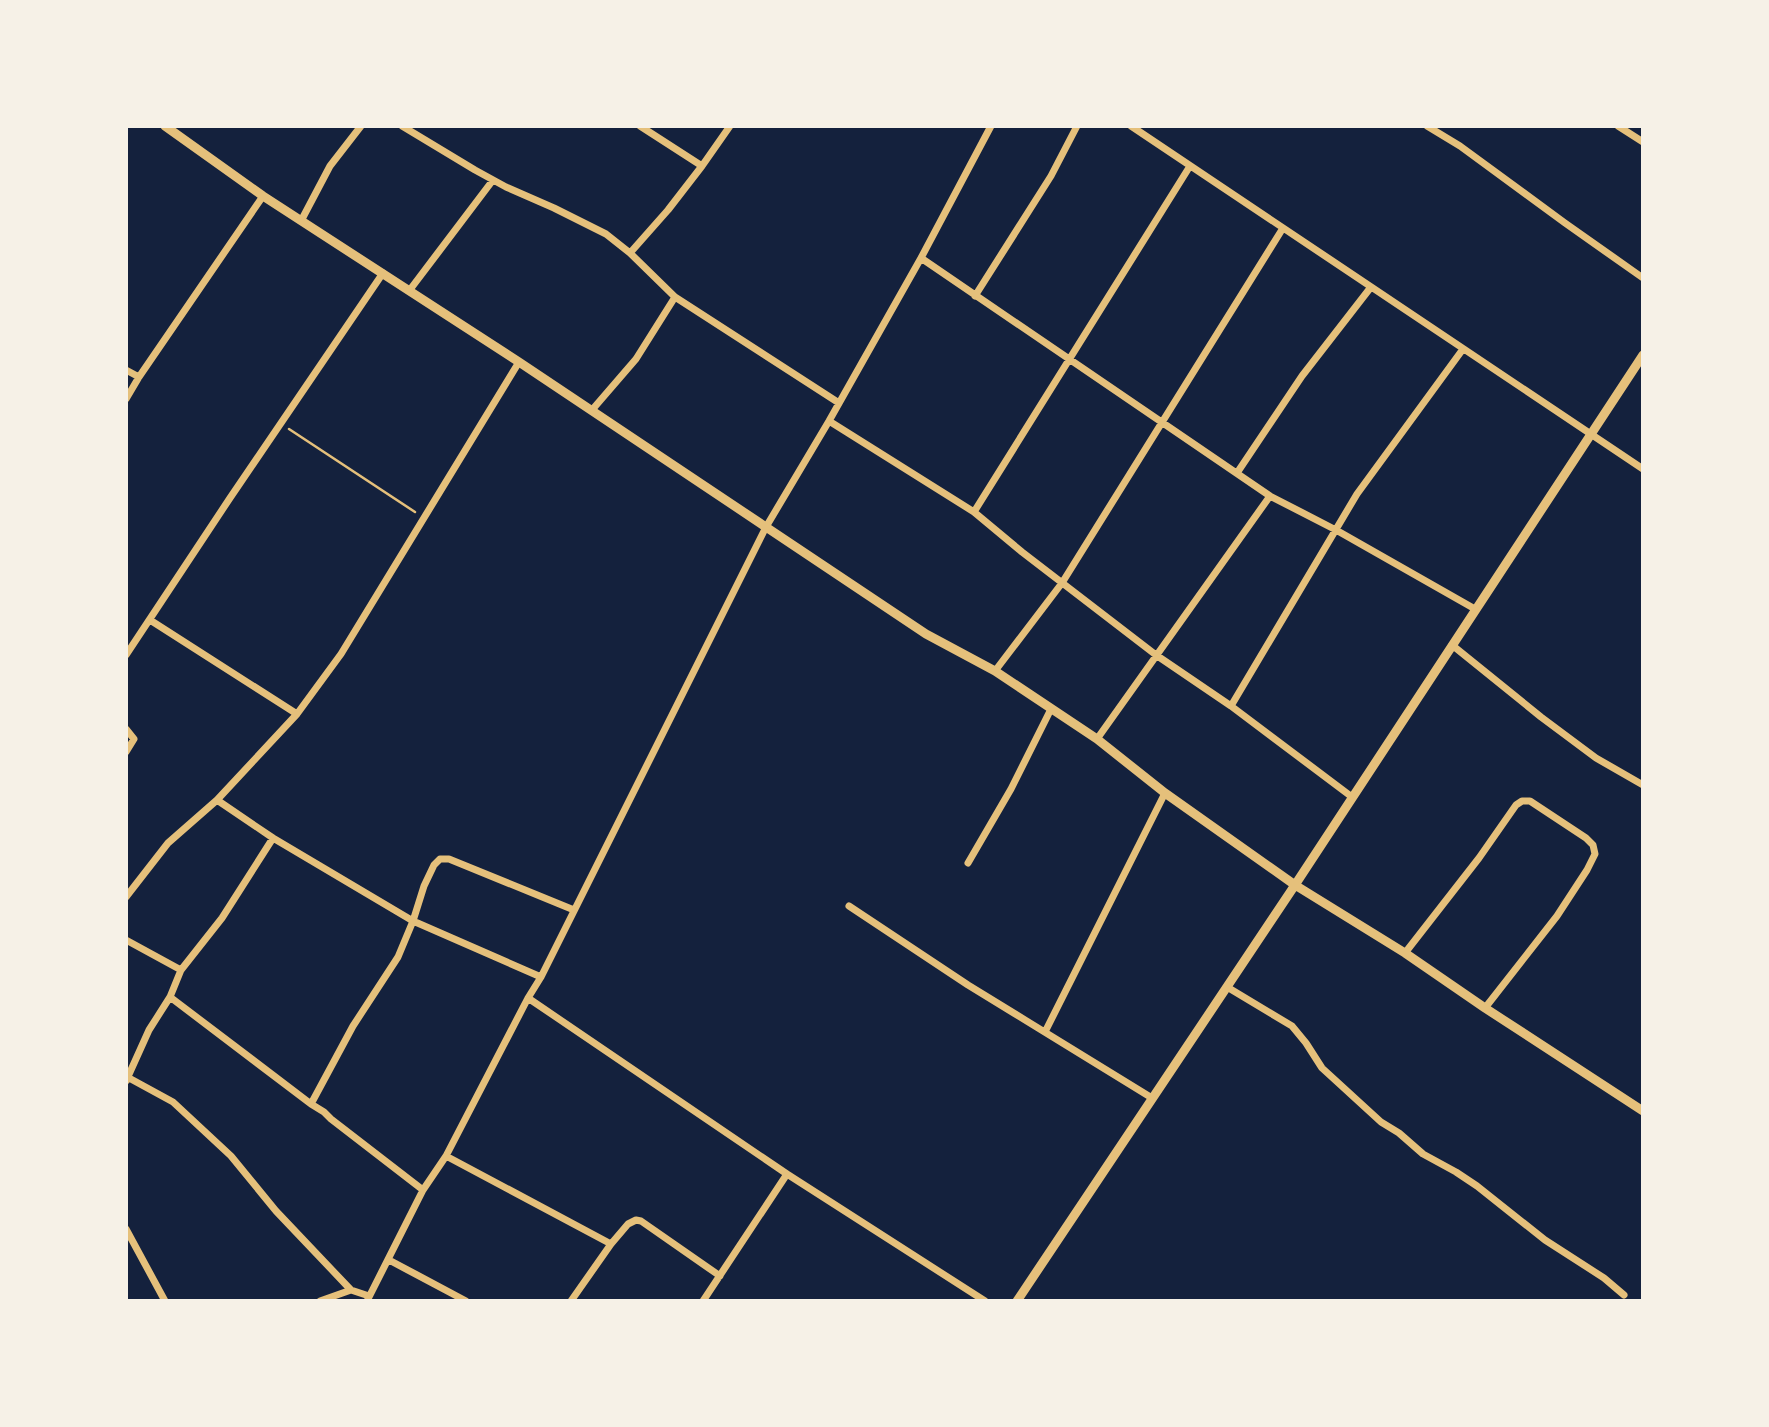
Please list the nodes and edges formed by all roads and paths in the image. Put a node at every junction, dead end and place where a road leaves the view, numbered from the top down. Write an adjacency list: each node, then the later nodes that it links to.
1 (165, 126): 15 (street)
2 (361, 126): 16 (street)
3 (402, 126): 14 (street)
4 (640, 126): 12 (street)
5 (730, 126): 12 (street)
6 (991, 126): 19 (street)
7 (1077, 126): 24 (street)
8 (1131, 126): 13 (street)
9 (1427, 126): 21 (street)
10 (1618, 126): 11 (street)
11 (1643, 142)
12 (702, 166): 18 (street)
13 (1190, 166): 17 (street); 28 (street)
14 (493, 180): 18 (street); 23 (street)
15 (263, 196): 16 (street); 31 (street)
16 (301, 221): 20 (street)
17 (1283, 228): 22 (street); 36 (street)
18 (630, 253): 25 (street)
19 (921, 258): 24 (street); 33 (street)
20 (383, 273): 23 (street); 37 (street)
21 (1643, 278)
22 (1371, 287): 26 (street); 40 (street)
23 (409, 291): 29 (street)
24 (975, 296): 28 (street)
25 (675, 297): 33 (street); 34 (street)
26 (1463, 349): 38 (street); 45 (street)
27 (1643, 355): 38 (street)
28 (1068, 360): 36 (street); 42 (street)
29 (519, 362): 34 (street); 43 (street)
30 (126, 370): 31 (street)
31 (139, 377): 32 (street)
32 (126, 399)
33 (839, 403): 35 (street)
34 (592, 410): 44 (street)
35 (829, 421): 42 (street); 44 (street)
36 (1162, 422): 40 (street); 46 (street)
37 (281, 423): 43 (path); 48 (street)
38 (1590, 435): 39 (street); 47 (street)
39 (1643, 469)
40 (1237, 473): 41 (street)
41 (1270, 496): 45 (street); 51 (street)
42 (974, 512): 46 (street)
43 (424, 518): 55 (street)
44 (766, 527): 52 (street); 68 (street)
45 (1336, 530): 47 (street); 53 (street)
46 (1062, 583): 51 (street); 52 (street)
47 (1475, 609): 49 (street)
48 (149, 620): 50 (street); 55 (street)
49 (1452, 645): 59 (street); 61 (street)
50 (126, 655)
51 (1156, 655): 53 (street); 57 (street)
52 (995, 671): 54 (street)
53 (1231, 706): 61 (street)
54 (1051, 709): 57 (street); 64 (street)
55 (297, 714): 62 (street)
56 (126, 729): 58 (street)
57 (1097, 739): 60 (street)
58 (126, 752)
59 (1643, 785)
60 (1166, 793): 65 (street); 78 (street)
61 (1352, 797): 65 (street)
62 (217, 800): 63 (street); 66 (street)
63 (273, 838): 69 (street); 72 (street)
64 (968, 863)
65 (1295, 885): 71 (street); 74 (street)
66 (126, 897)
67 (849, 906): 78 (street)
68 (574, 910): 69 (street); 73 (street)
69 (413, 921): 73 (street); 81 (street)
70 (126, 940): 72 (street)
71 (1405, 953): 77 (street); 77 (street)
72 (181, 970): 75 (street)
73 (541, 977): 76 (street)
74 (1227, 987): 80 (street); 91 (street)
75 (170, 998): 79 (street); 81 (street)
76 (528, 998): 83 (street); 84 (street)
77 (1485, 1008): 82 (street)
78 (1045, 1032): 80 (street)
79 (127, 1080): 90 (street)
80 (1152, 1098): 99 (street)
81 (311, 1104): 85 (street)
82 (1643, 1111)
83 (446, 1156): 85 (street); 87 (street)
84 (787, 1174): 89 (street); 98 (street)
85 (424, 1190): 88 (street)
86 (126, 1229): 93 (street)
87 (611, 1244): 89 (street); 96 (street)
88 (389, 1260): 92 (street); 95 (street)
89 (719, 1276): 97 (street)
90 (351, 1290): 92 (street); 94 (street)
91 (1625, 1295)
92 (368, 1298)
93 (165, 1301)
94 (320, 1301)
95 (466, 1301)
96 (571, 1301)
97 (703, 1301)
98 (985, 1301)
99 (1017, 1301)

